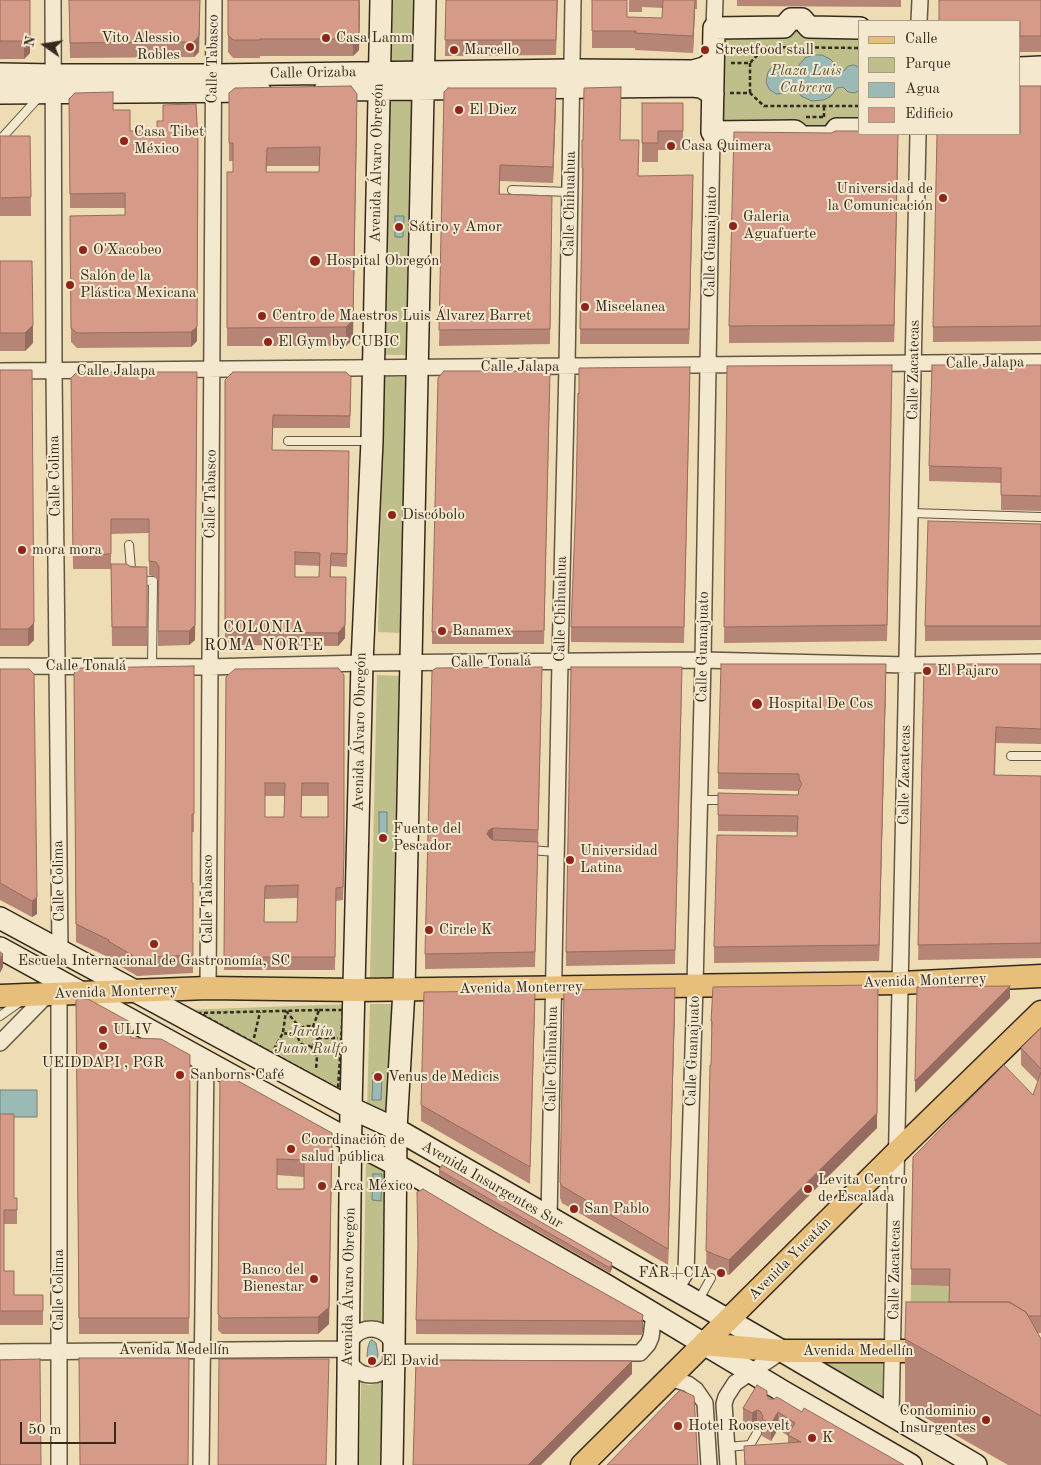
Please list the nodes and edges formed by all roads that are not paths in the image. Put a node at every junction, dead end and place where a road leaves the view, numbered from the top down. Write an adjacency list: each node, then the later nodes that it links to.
1 (53, 0): 21 (street, Calle Colima)
2 (214, 0): 18 (street, Calle Tabasco)
3 (381, 0): 17 (main road, Avenida Álvaro Obregón)
4 (425, 0): 16 (main road)
5 (573, 0): 15 (street, Calle Chihuahua)
6 (715, 0): 9 (street, Calle Guanajuato)
7 (920, 0): 8 (street)
8 (920, 20)
9 (714, 28): 10 (main road); 11 (main road, Calle Guanajuato)
10 (858, 28)
11 (722, 63): 15 (main road, Calle Orizaba); 23 (main road, Calle Guanajuato)
12 (1041, 67): 13 (main road)
13 (1021, 68)
14 (0, 74): 21 (main road, Calle Orizaba)
15 (571, 78): 16 (main road, Calle Orizaba); 23 (main road, Calle Orizaba); 29 (street, Calle Chihuahua)
16 (423, 80): 17 (main road, Calle Orizaba); 35 (main road)
17 (379, 81): 18 (main road, Calle Orizaba); 34 (main road, Avenida Álvaro Obregón)
18 (213, 83): 21 (main road, Calle Orizaba); 36 (street, Calle Tabasco)
19 (1021, 85): 20 (main road)
20 (1041, 85)
21 (50, 87): 22 (main road, Calle Orizaba); 27 (lane); 38 (street, Calle Colima)
22 (0, 93)
23 (721, 98): 25 (main road, Calle Guanajuato)
24 (858, 129): 25 (main road)
25 (712, 132): 32 (street, Calle Guanajuato)
26 (918, 135): 31 (street, Calle Zacatecas)
27 (0, 140)
28 (512, 190): 29 (lane)
29 (570, 192): 33 (street, Calle Chihuahua)
30 (1041, 362): 31 (street, Calle Jalapa)
31 (915, 363): 32 (street, Calle Jalapa); 41 (street, Calle Zacatecas)
32 (709, 365): 33 (street, Calle Jalapa); 44 (street, Calle Guanajuato)
33 (567, 366): 35 (street, Calle Jalapa); 45 (street, Calle Chihuahua)
34 (373, 368): 35 (street, Calle Jalapa); 36 (street, Calle Jalapa); 40 (main road, Avenida Álvaro Obregón)
35 (418, 368): 48 (main road)
36 (212, 370): 38 (street, Calle Jalapa); 53 (street, Calle Tabasco)
37 (0, 371): 38 (street, Calle Jalapa)
38 (54, 371): 49 (street, Calle Colima)
39 (288, 440): 40 (lane)
40 (372, 441): 47 (main road, Avenida Álvaro Obregón)
41 (911, 513): 42 (lane); 50 (street, Calle Zacatecas)
42 (1041, 516)
43 (130, 545): 52 (lane)
44 (703, 660): 45 (street, Calle Tonalá); 50 (street, Calle Tonalá); 56 (street, Calle Guanajuato)
45 (560, 661): 48 (street, Calle Tonalá); 59 (street, Calle Chihuahua)
46 (1041, 662): 50 (street, Calle Tonalá)
47 (362, 663): 48 (street, Calle Tonalá); 53 (street, Calle Tonalá); 68 (main road, Avenida Álvaro Obregón)
48 (410, 663): 69 (main road)
49 (57, 665): 51 (street, Calle Tonalá); 52 (street, Calle Tonalá); 62 (street, Calle Colima)
50 (907, 665): 64 (street, Calle Zacatecas)
51 (0, 666)
52 (152, 666): 53 (street, Calle Tonalá)
53 (209, 667): 67 (street, Calle Tabasco)
54 (1011, 756): 55 (lane)
55 (1041, 756)
56 (700, 800): 57 (lane); 65 (street, Calle Guanajuato)
57 (738, 800)
58 (520, 850): 59 (lane)
59 (556, 852): 66 (street, Calle Chihuahua)
60 (0, 918): 62 (main road, Avenida Insurgentes Sur)
61 (0, 948): 72 (main road, Avenida Insurgentes Sur)
62 (60, 951): 70 (main road, Avenida Insurgentes Sur)
63 (1041, 976): 64 (main road, Avenida Monterrey)
64 (901, 983): 65 (main road, Avenida Monterrey); 81 (street, Calle Zacatecas)
65 (695, 986): 66 (main road, Avenida Monterrey); 85 (street, Calle Guanajuato)
66 (553, 987): 69 (main road, Avenida Monterrey); 83 (street, Calle Chihuahua)
67 (208, 988): 68 (main road, Avenida Monterrey); 70 (main road, Avenida Monterrey)
68 (355, 990): 69 (main road, Avenida Monterrey); 78 (main road, Avenida Álvaro Obregón)
69 (404, 990): 79 (main road)
70 (133, 991): 72 (main road, Avenida Monterrey); 78 (main road, Avenida Insurgentes Sur)
71 (46, 994): 72 (main road, Avenida Monterrey); 73 (main road, Avenida Monterrey); 75 (lane); 76 (street); 92 (street, Calle Colima)
72 (82, 994): 77 (main road, Avenida Insurgentes Sur)
73 (0, 996)
74 (1041, 1012): 81 (main road, Avenida Yucatán)
75 (0, 1016)
76 (0, 1043)
77 (206, 1062): 80 (main road, Avenida Insurgentes Sur); 91 (street)
78 (352, 1108): 79 (main road, Avenida Insurgentes Sur); 80 (main road, Avenida Álvaro Obregón)
79 (396, 1129): 82 (main road); 83 (main road, Avenida Insurgentes Sur)
80 (351, 1141): 82 (main road, Avenida Insurgentes Sur); 90 (main road, Avenida Álvaro Obregón)
81 (897, 1152): 88 (main road, Avenida Yucatán); 94 (street, Calle Zacatecas)
82 (395, 1164): 87 (main road, Avenida Insurgentes Sur); 97 (main road)
83 (549, 1218): 85 (main road, Avenida Insurgentes Sur)
84 (711, 1278): 86 (lane)
85 (675, 1290): 86 (main road, Avenida Insurgentes Sur)
86 (697, 1303): 88 (main road, Avenida Insurgentes Sur)
87 (654, 1314): 89 (main road, Avenida Insurgentes Sur); 97 (street)
88 (728, 1321): 89 (main road, Avenida Yucatán); 93 (main road, Avenida Insurgentes Sur)
89 (704, 1344): 93 (main road, Avenida Medellín); 98 (main road, Avenida Insurgentes Sur); 99 (main road, Avenida Yucatán)
90 (348, 1349): 91 (street, Avenida Medellín); 97 (street); 97 (street); 105 (main road, Avenida Álvaro Obregón)
91 (202, 1350): 92 (street, Avenida Medellín); 104 (street)
92 (59, 1351): 96 (street, Avenida Medellín); 103 (street, Calle Colima)
93 (782, 1351): 94 (main road, Avenida Medellín); 98 (street); 100 (main road, Avenida Insurgentes Sur)
94 (893, 1351): 95 (main road, Avenida Medellín); 100 (street, Calle Zacatecas)
95 (955, 1351)
96 (0, 1352)
97 (394, 1352): 106 (main road)
98 (751, 1372): 102 (street); 110 (main road, Avenida Insurgentes Sur)
99 (670, 1378): 107 (main road, Avenida Yucatán); 108 (street)
100 (892, 1416): 111 (main road, Avenida Insurgentes Sur)
101 (757, 1433): 102 (lane)
102 (727, 1447): 109 (street)
103 (59, 1465)
104 (201, 1465)
105 (347, 1465)
106 (392, 1465)
107 (582, 1465)
108 (709, 1465)
109 (728, 1465)
110 (911, 1465)
111 (976, 1465)

